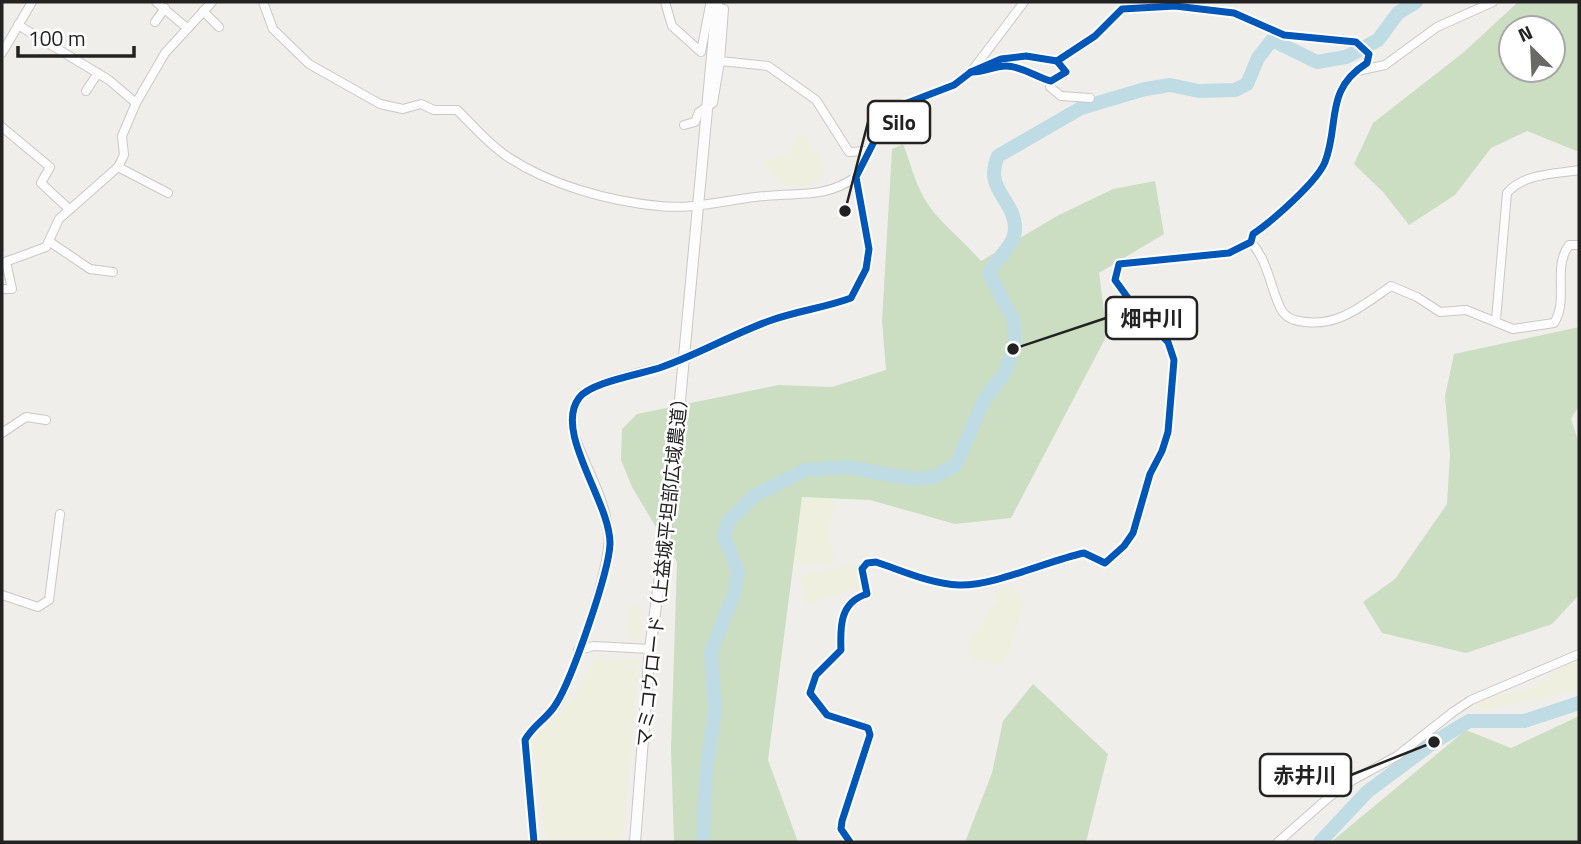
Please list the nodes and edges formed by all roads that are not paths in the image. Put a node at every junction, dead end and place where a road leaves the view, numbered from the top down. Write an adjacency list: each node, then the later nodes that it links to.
1 (32, 2): 12 (street)
2 (156, 2): 9 (street)
3 (212, 2): 10 (street)
4 (263, 2): 33 (street)
5 (664, 2): 8 (street)
6 (1024, 2): 18 (street)
7 (1493, 2): 20 (street)
8 (717, 3): 16 (street); 25 (street, マミコウロード（上益城平坦部広域農道）)
9 (165, 8): 11 (street); 14 (street)
10 (203, 11): 13 (street); 14 (street)
11 (155, 22)
12 (18, 25): 15 (street); 19 (street)
13 (219, 27)
14 (187, 28): 24 (street)
15 (2, 53)
16 (720, 61): 25 (street); 28 (street)
17 (1057, 61): 18 (street); 20 (street); 21 (street)
18 (971, 72): 21 (street); 28 (street)
19 (98, 73): 22 (street); 24 (street)
20 (1350, 73): 36 (street)
21 (1051, 81): 23 (street)
22 (86, 91)
23 (1090, 98)
24 (135, 103): 29 (street)
25 (708, 107): 26 (street); 33 (street, マミコウロード（上益城平坦部広域農道）)
26 (684, 125)
27 (2, 127): 34 (street)
28 (867, 151): 31 (street)
29 (118, 167): 32 (street); 34 (street)
30 (1579, 170): 41 (street)
31 (856, 177): 33 (street); 47 (street, bridge)
32 (168, 193)
33 (699, 205): 46 (street, マミコウロード（上益城平坦部広域農道）)
34 (69, 209): 35 (street)
35 (50, 242): 38 (street); 39 (street)
36 (1251, 242): 41 (street); 51 (street)
37 (1579, 244): 41 (street)
38 (4, 262): 40 (street)
39 (113, 272)
40 (2, 289)
41 (1496, 320)
42 (46, 420): 43 (street)
43 (2, 433)
44 (60, 514): 45 (street)
45 (2, 596)
46 (650, 649): 47 (street); 50 (street, マミコウロード（上益城平坦部広域農道）)
47 (578, 650): 49 (street)
48 (1579, 654): 52 (street)
49 (534, 842)
50 (635, 842)
51 (850, 842)
52 (1278, 842)

